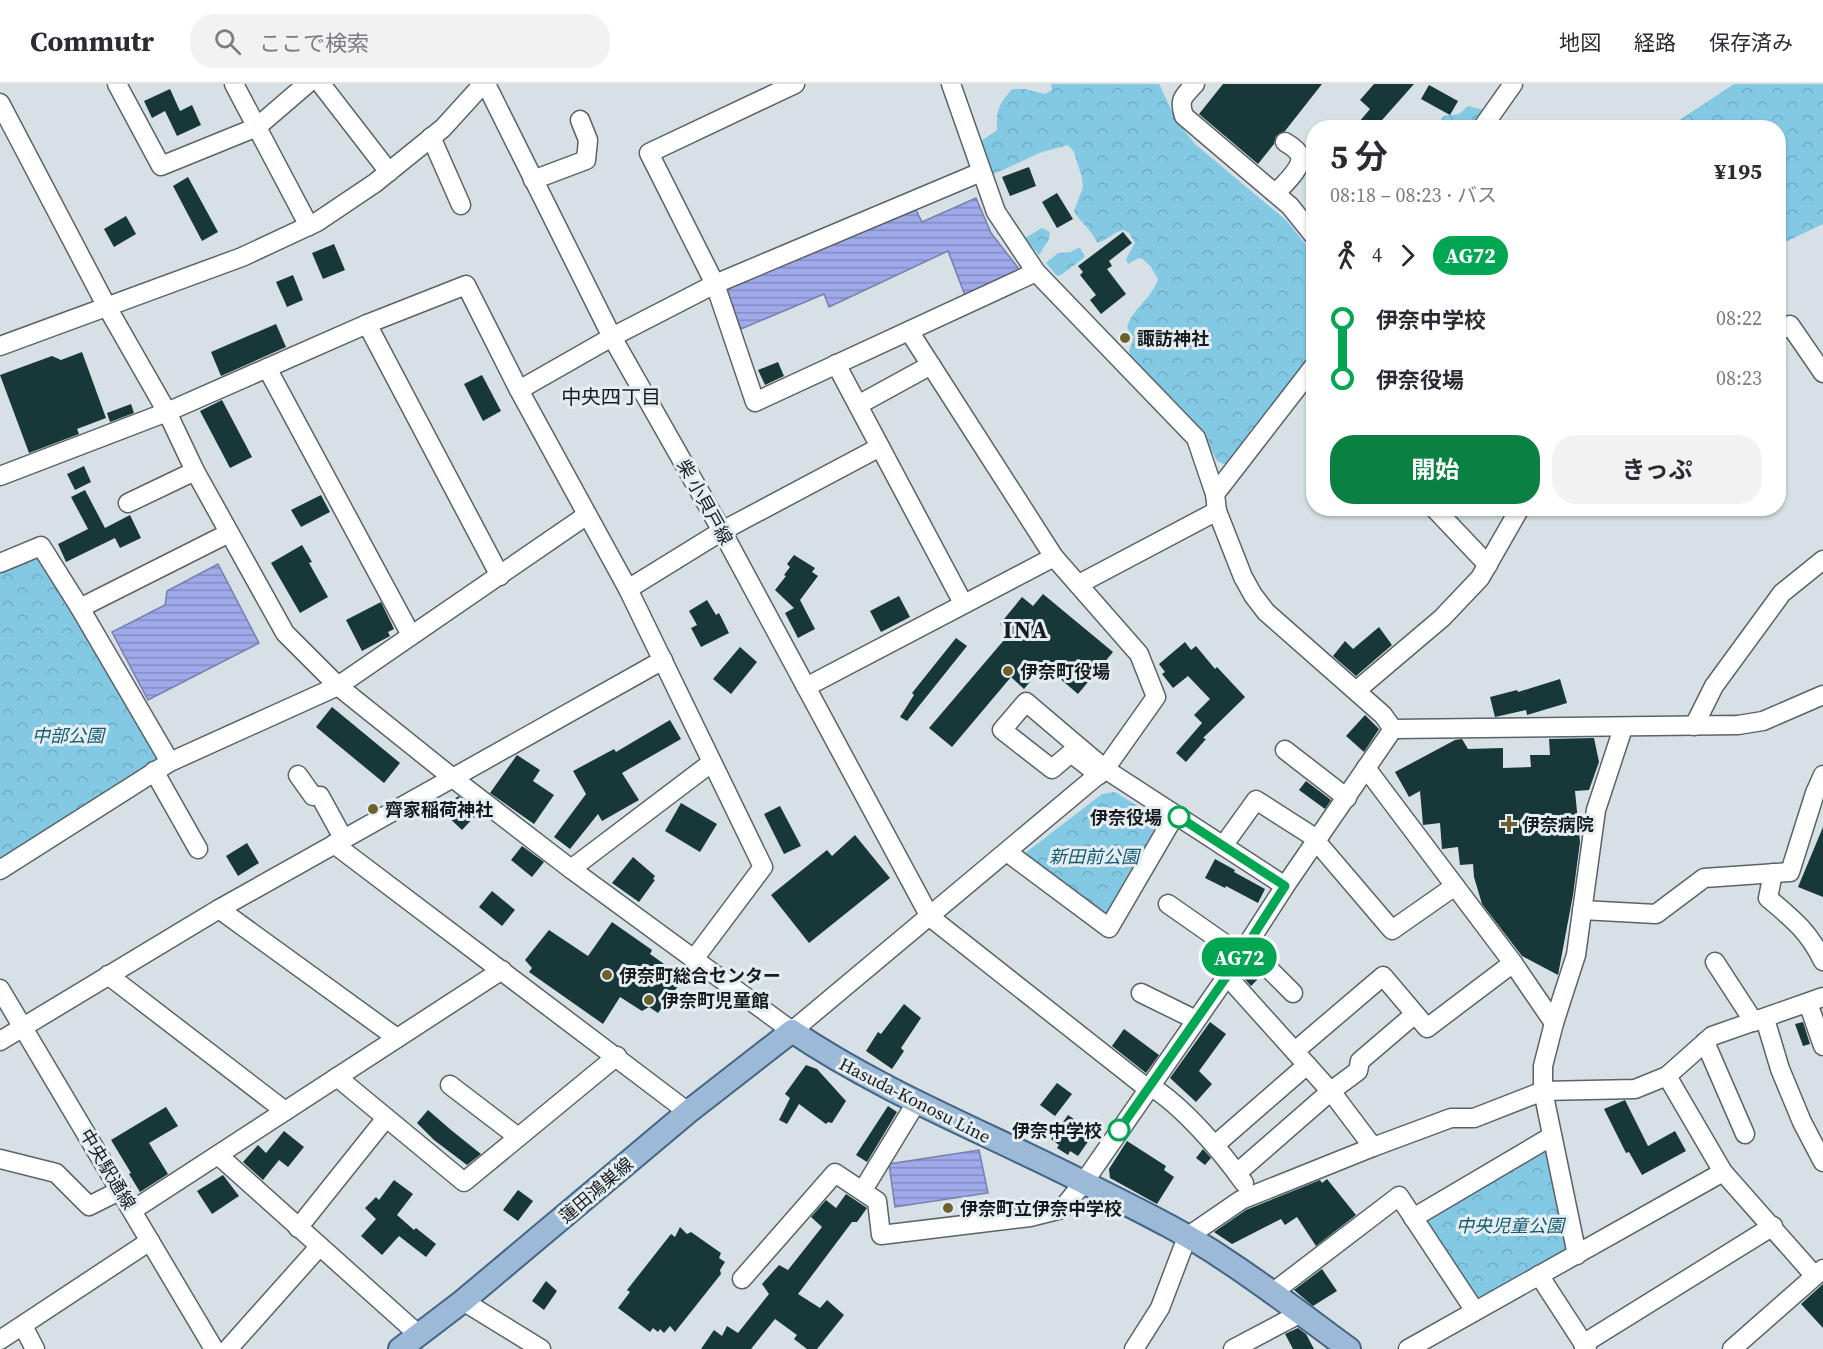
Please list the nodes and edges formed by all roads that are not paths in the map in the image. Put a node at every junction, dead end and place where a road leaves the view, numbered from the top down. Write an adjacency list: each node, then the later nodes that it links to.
1 (117, 84): 13 (street)
2 (234, 84): 13 (street)
3 (307, 84): 13 (street)
4 (321, 84): 16 (street)
5 (484, 84): 14 (street); 18 (street, 柴 小貝戸線)
6 (795, 84): 24 (street)
7 (951, 84): 17 (street)
8 (1195, 84): 19 (street)
9 (1513, 84): 12 (street)
10 (0, 104): 25 (street)
11 (580, 120): 18 (street)
12 (1488, 120)
13 (257, 127): 21 (street)
14 (431, 138): 16 (street); 20 (street)
15 (1285, 142): 19 (street)
16 (389, 172): 21 (street)
17 (981, 172): 23 (street); 24 (street)
18 (533, 180): 29 (street, 柴 小貝戸線)
19 (1276, 193): 22 (street)
20 (461, 205)
21 (309, 226): 25 (street)
22 (1306, 226)
23 (1036, 272): 28 (street); 43 (street)
24 (715, 284): 29 (street); 31 (street)
25 (107, 307): 30 (street); 38 (street)
26 (367, 324): 33 (street); 36 (street); 53 (street)
27 (1786, 327): 34 (street)
28 (909, 331): 31 (street); 32 (street)
29 (612, 337): 36 (street); 47 (street, 柴 小貝戸線)
30 (0, 346)
31 (836, 364): 37 (street)
32 (931, 365): 37 (street); 49 (street)
33 (267, 368): 38 (street); 58 (street)
34 (1823, 373)
35 (1306, 377): 43 (street)
36 (519, 390): 44 (street)
37 (858, 405): 39 (street)
38 (167, 412): 40 (street); 41 (street)
39 (880, 447): 47 (street); 56 (street)
40 (195, 471): 42 (street); 48 (street)
41 (0, 476)
42 (128, 503)
43 (1216, 503): 54 (street); 62 (street)
44 (587, 515): 53 (street); 55 (street)
45 (1442, 516): 52 (street)
46 (1516, 516): 52 (street)
47 (722, 531): 55 (street); 61 (street, 柴 小貝戸線)
48 (229, 533): 57 (street); 60 (street)
49 (1054, 557): 54 (street); 56 (street)
50 (1823, 560): 64 (street)
51 (0, 563): 57 (street)
52 (1488, 565): 62 (street)
53 (500, 576): 58 (street)
54 (1079, 584): 72 (street)
55 (628, 589): 59 (street)
56 (963, 603): 61 (street)
57 (80, 608): 68 (street)
58 (411, 635): 60 (street)
59 (663, 660): 69 (street); 75 (street)
60 (338, 686): 68 (street); 75 (street)
61 (806, 687): 91 (street, 柴 小貝戸線)
62 (1357, 690): 66 (street)
63 (1823, 696): 64 (street)
64 (1694, 726): 65 (street)
65 (1623, 728): 66 (street); 90 (street)
66 (1393, 729): 70 (street)
67 (1285, 750): 76 (street)
68 (170, 762): 71 (street)
69 (711, 763): 83 (street); 93 (street)
70 (1366, 768): 76 (street); 87 (street)
71 (154, 771): 81 (street); 84 (street)
72 (1102, 772): 72 (street); 77 (street); 82 (street)
73 (298, 775): 79 (street)
74 (1823, 775): 85 (street)
75 (454, 778): 79 (street); 83 (street)
76 (1347, 798): 78 (street)
77 (1175, 815): 80 (street); 82 (street)
78 (1317, 840): 80 (street); 86 (street); 87 (street)
79 (339, 841): 89 (street); 97 (street)
80 (1223, 846): 86 (street)
81 (198, 849)
82 (1007, 852): 91 (street)
83 (571, 869): 93 (street)
84 (0, 870)
85 (1773, 873): 90 (street); 95 (street)
86 (1285, 886): 92 (street)
87 (1455, 886): 96 (street)
88 (1168, 904): 92 (street)
89 (219, 909): 98 (street); 110 (street)
90 (1582, 910): 107 (street)
91 (930, 917): 109 (street); 120 (street)
92 (1243, 951): 99 (street); 102 (street)
93 (694, 959): 109 (street)
94 (1714, 962): 106 (street)
95 (1823, 962)
96 (1513, 963): 104 (street); 107 (street)
97 (502, 970): 110 (street); 115 (street)
98 (108, 975): 108 (street); 124 (street)
99 (1227, 976): 105 (street); 114 (street)
100 (0, 989): 108 (street, 中央駅通線)
101 (1141, 993): 105 (street)
102 (1293, 993)
103 (1815, 1000): 106 (street); 113 (street)
104 (1415, 1014): 114 (street); 121 (street)
105 (1196, 1020): 120 (street)
106 (1759, 1020): 112 (street); 134 (street)
107 (1554, 1023): 122 (street)
108 (23, 1028): 111 (street); 138 (street, 中央駅通線)
109 (792, 1031): 123 (main road, Hasuda-Konosu Line); 125 (main road, 蓮田鴻巣線)
110 (397, 1038): 118 (street)
111 (0, 1041)
112 (1705, 1042): 117 (street); 127 (street)
113 (1823, 1046)
114 (1295, 1051): 116 (street)
115 (617, 1056): 125 (street); 129 (street)
116 (1307, 1065): 121 (street); 130 (street)
117 (1667, 1076): 122 (street); 135 (street)
118 (337, 1077): 124 (street); 126 (street)
119 (450, 1085): 129 (street)
120 (1149, 1087): 130 (street); 137 (street)
121 (1331, 1091): 131 (street); 136 (street)
122 (1543, 1091): 128 (street); 131 (street)
123 (916, 1103): 137 (main road, Hasuda-Konosu Line); 139 (street)
124 (285, 1111): 132 (street)
125 (688, 1112): 153 (main road, 蓮田鴻巣線)
126 (386, 1118): 129 (street); 144 (street)
127 (1745, 1134)
128 (1552, 1136): 142 (street); 148 (street)
129 (518, 1137)
130 (1215, 1145): 136 (street)
131 (1373, 1147): 140 (street)
132 (218, 1155): 141 (street); 144 (street)
133 (0, 1159): 138 (street)
134 (1823, 1162)
135 (1723, 1172): 143 (street); 148 (street)
136 (1237, 1173): 140 (street)
137 (1084, 1182): 139 (street); 145 (main road, Hasuda-Konosu Line)
138 (121, 1190): 141 (street, 中央駅通線)
139 (863, 1190): 151 (street)
140 (1253, 1195): 145 (street)
141 (133, 1210): 146 (street, 中央駅通線)
142 (1413, 1218): 152 (street); 154 (street)
143 (1773, 1226): 149 (street); 159 (street)
144 (298, 1228): 147 (street)
145 (1187, 1237): 152 (main road, Hasuda-Konosu Line); 165 (street)
146 (150, 1241): 156 (street); 161 (street, 中央駅通線)
147 (319, 1247): 157 (street); 162 (street)
148 (1577, 1255): 150 (street)
149 (1819, 1272): 169 (street)
150 (1539, 1275): 154 (street); 159 (street)
151 (742, 1279)
152 (1272, 1293): 155 (main road, Hasuda-Konosu Line)
153 (464, 1301): 157 (main road, 蓮田鴻巣線); 164 (street)
154 (1475, 1311): 168 (street)
155 (1301, 1313): 166 (street); 167 (main road, Hasuda-Konosu Line)
156 (23, 1326): 158 (street); 160 (street)
157 (419, 1335): 163 (main road, 蓮田鴻巣線)
158 (0, 1340)
159 (1585, 1347)
160 (34, 1349)
161 (214, 1349)
162 (228, 1349)
163 (400, 1349)
164 (541, 1349)
165 (1134, 1349)
166 (1233, 1349)
167 (1349, 1349)
168 (1408, 1349)
169 (1732, 1349)

